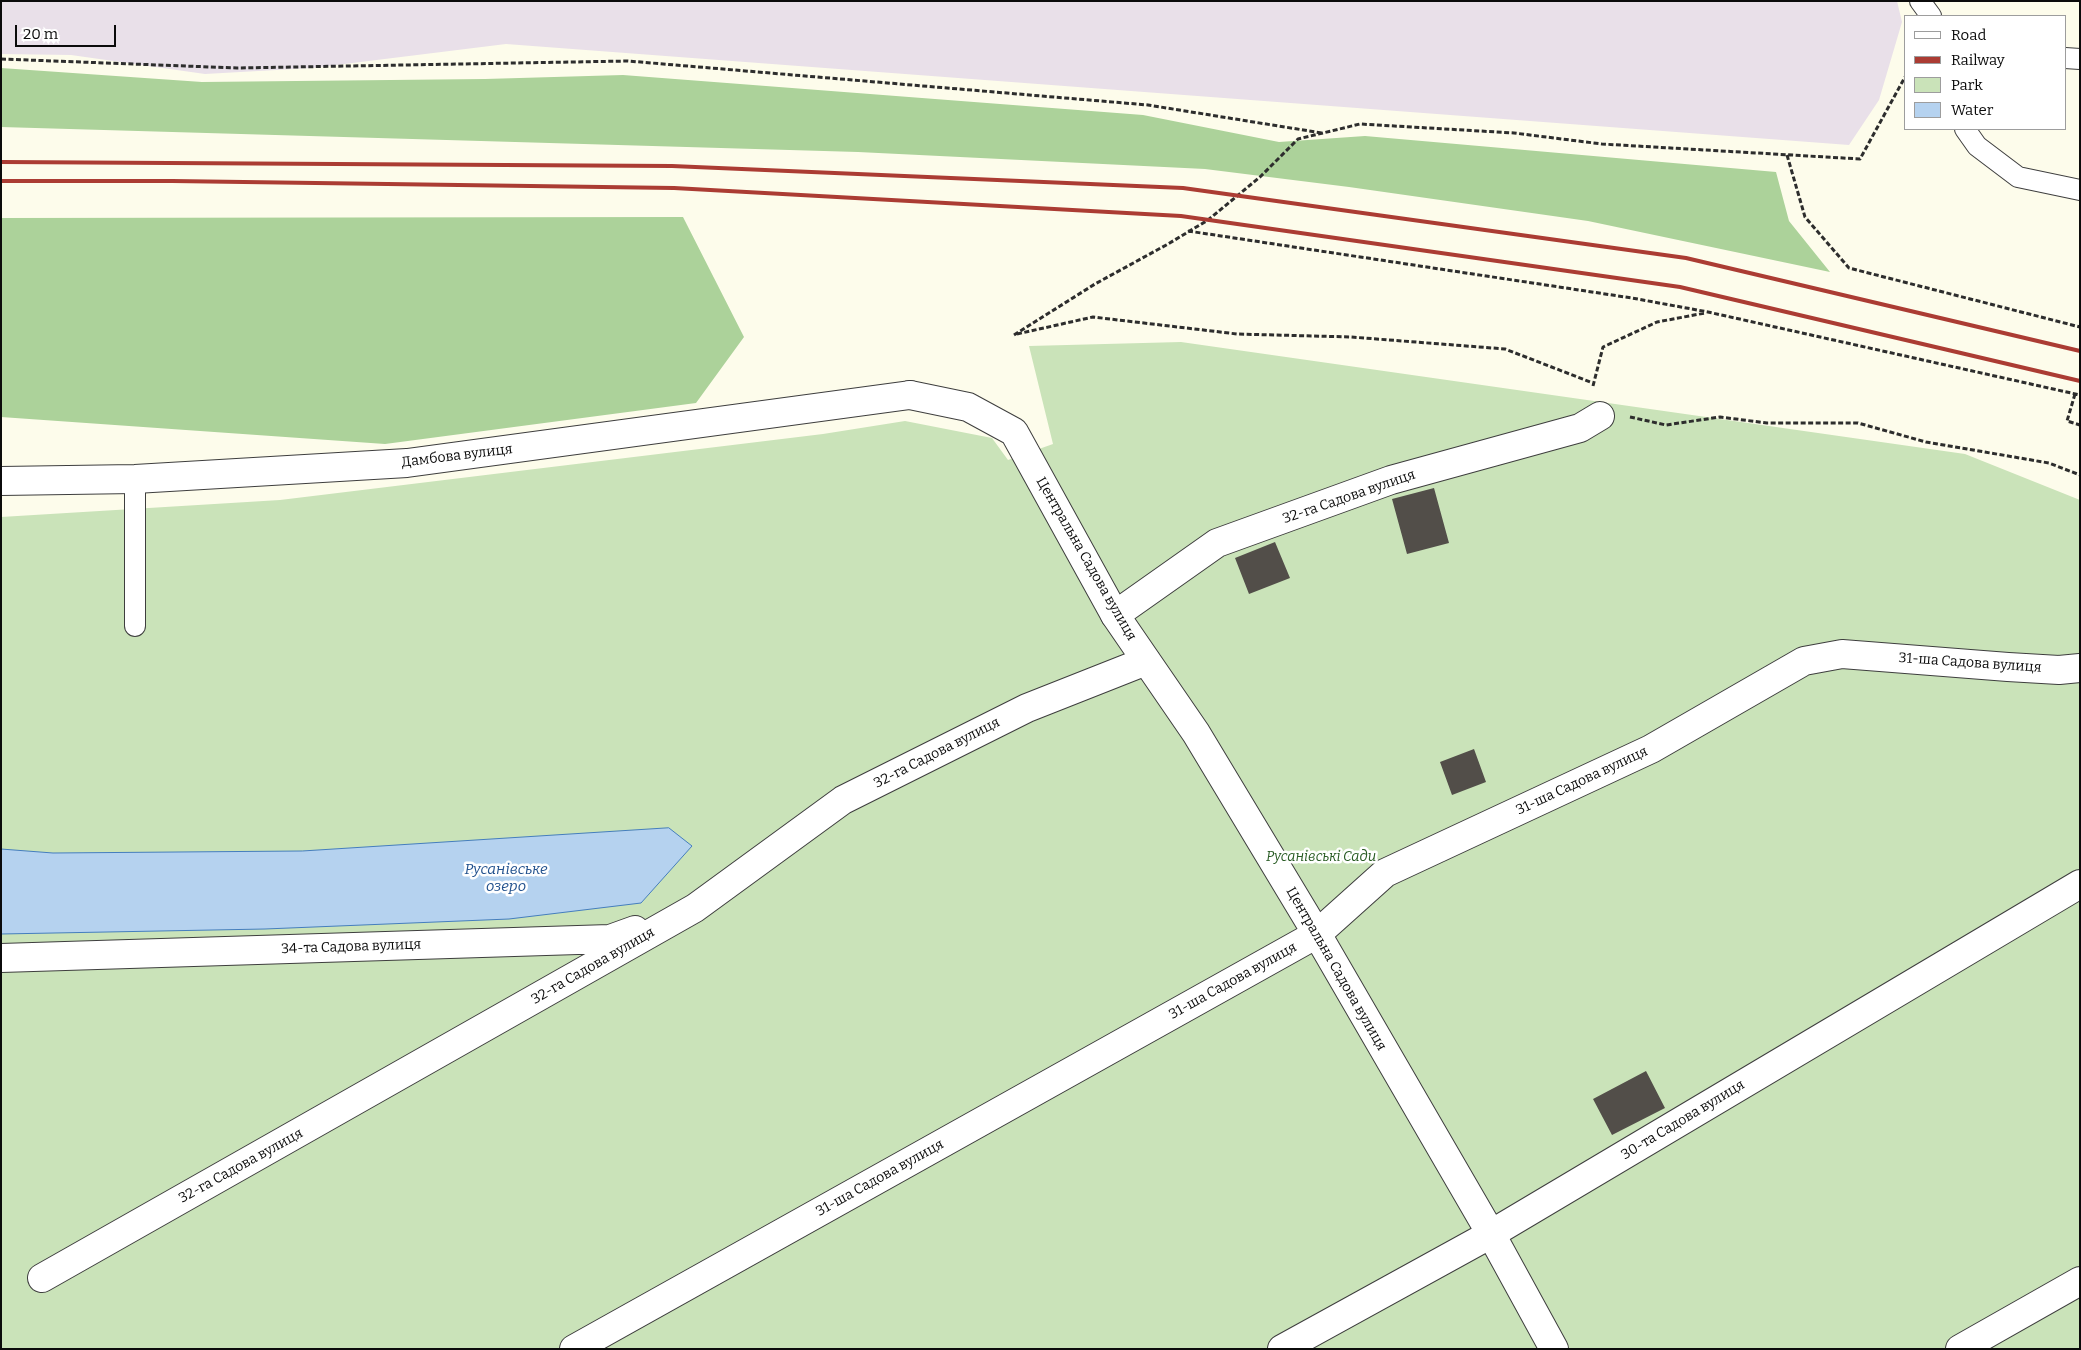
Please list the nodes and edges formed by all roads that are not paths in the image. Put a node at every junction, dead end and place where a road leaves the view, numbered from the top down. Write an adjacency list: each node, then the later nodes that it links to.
1 (1916, 1): 3 (lane)
2 (1920, 1): 4 (lane)
3 (1914, 15)
4 (1930, 15)
5 (2066, 58): 6 (lane)
6 (2080, 59)
7 (1965, 130): 8 (lane)
8 (2080, 190)
9 (910, 395): 11 (street, Дамбова вулиця); 13 (street, Центральна Садова вулиця)
10 (1600, 416): 13 (street, 32-га Садова вулиця)
11 (135, 479): 12 (street, Дамбова вулиця); 14 (lane)
12 (1, 481)
13 (1115, 615): 15 (street, Центральна Садова вулиця)
14 (135, 626)
15 (1146, 661): 18 (street, 32-га Садова вулиця); 19 (street, Центральна Садова вулиця)
16 (2080, 668): 19 (street, 31-ша Садова вулиця)
17 (2080, 884): 21 (street, 30-та Садова вулиця)
18 (695, 908): 20 (street, 34-та Садова вулиця); 22 (street, 32-га Садова вулиця)
19 (1317, 934): 21 (street, Центральна Садова вулиця); 24 (street, 31-ша Садова вулиця)
20 (1, 958)
21 (1491, 1234): 25 (street, 30-та Садова вулиця); 26 (street, Центральна Садова вулиця)
22 (42, 1278)
23 (2080, 1281): 27 (street)
24 (574, 1349)
25 (1282, 1349)
26 (1554, 1349)
27 (1960, 1349)

